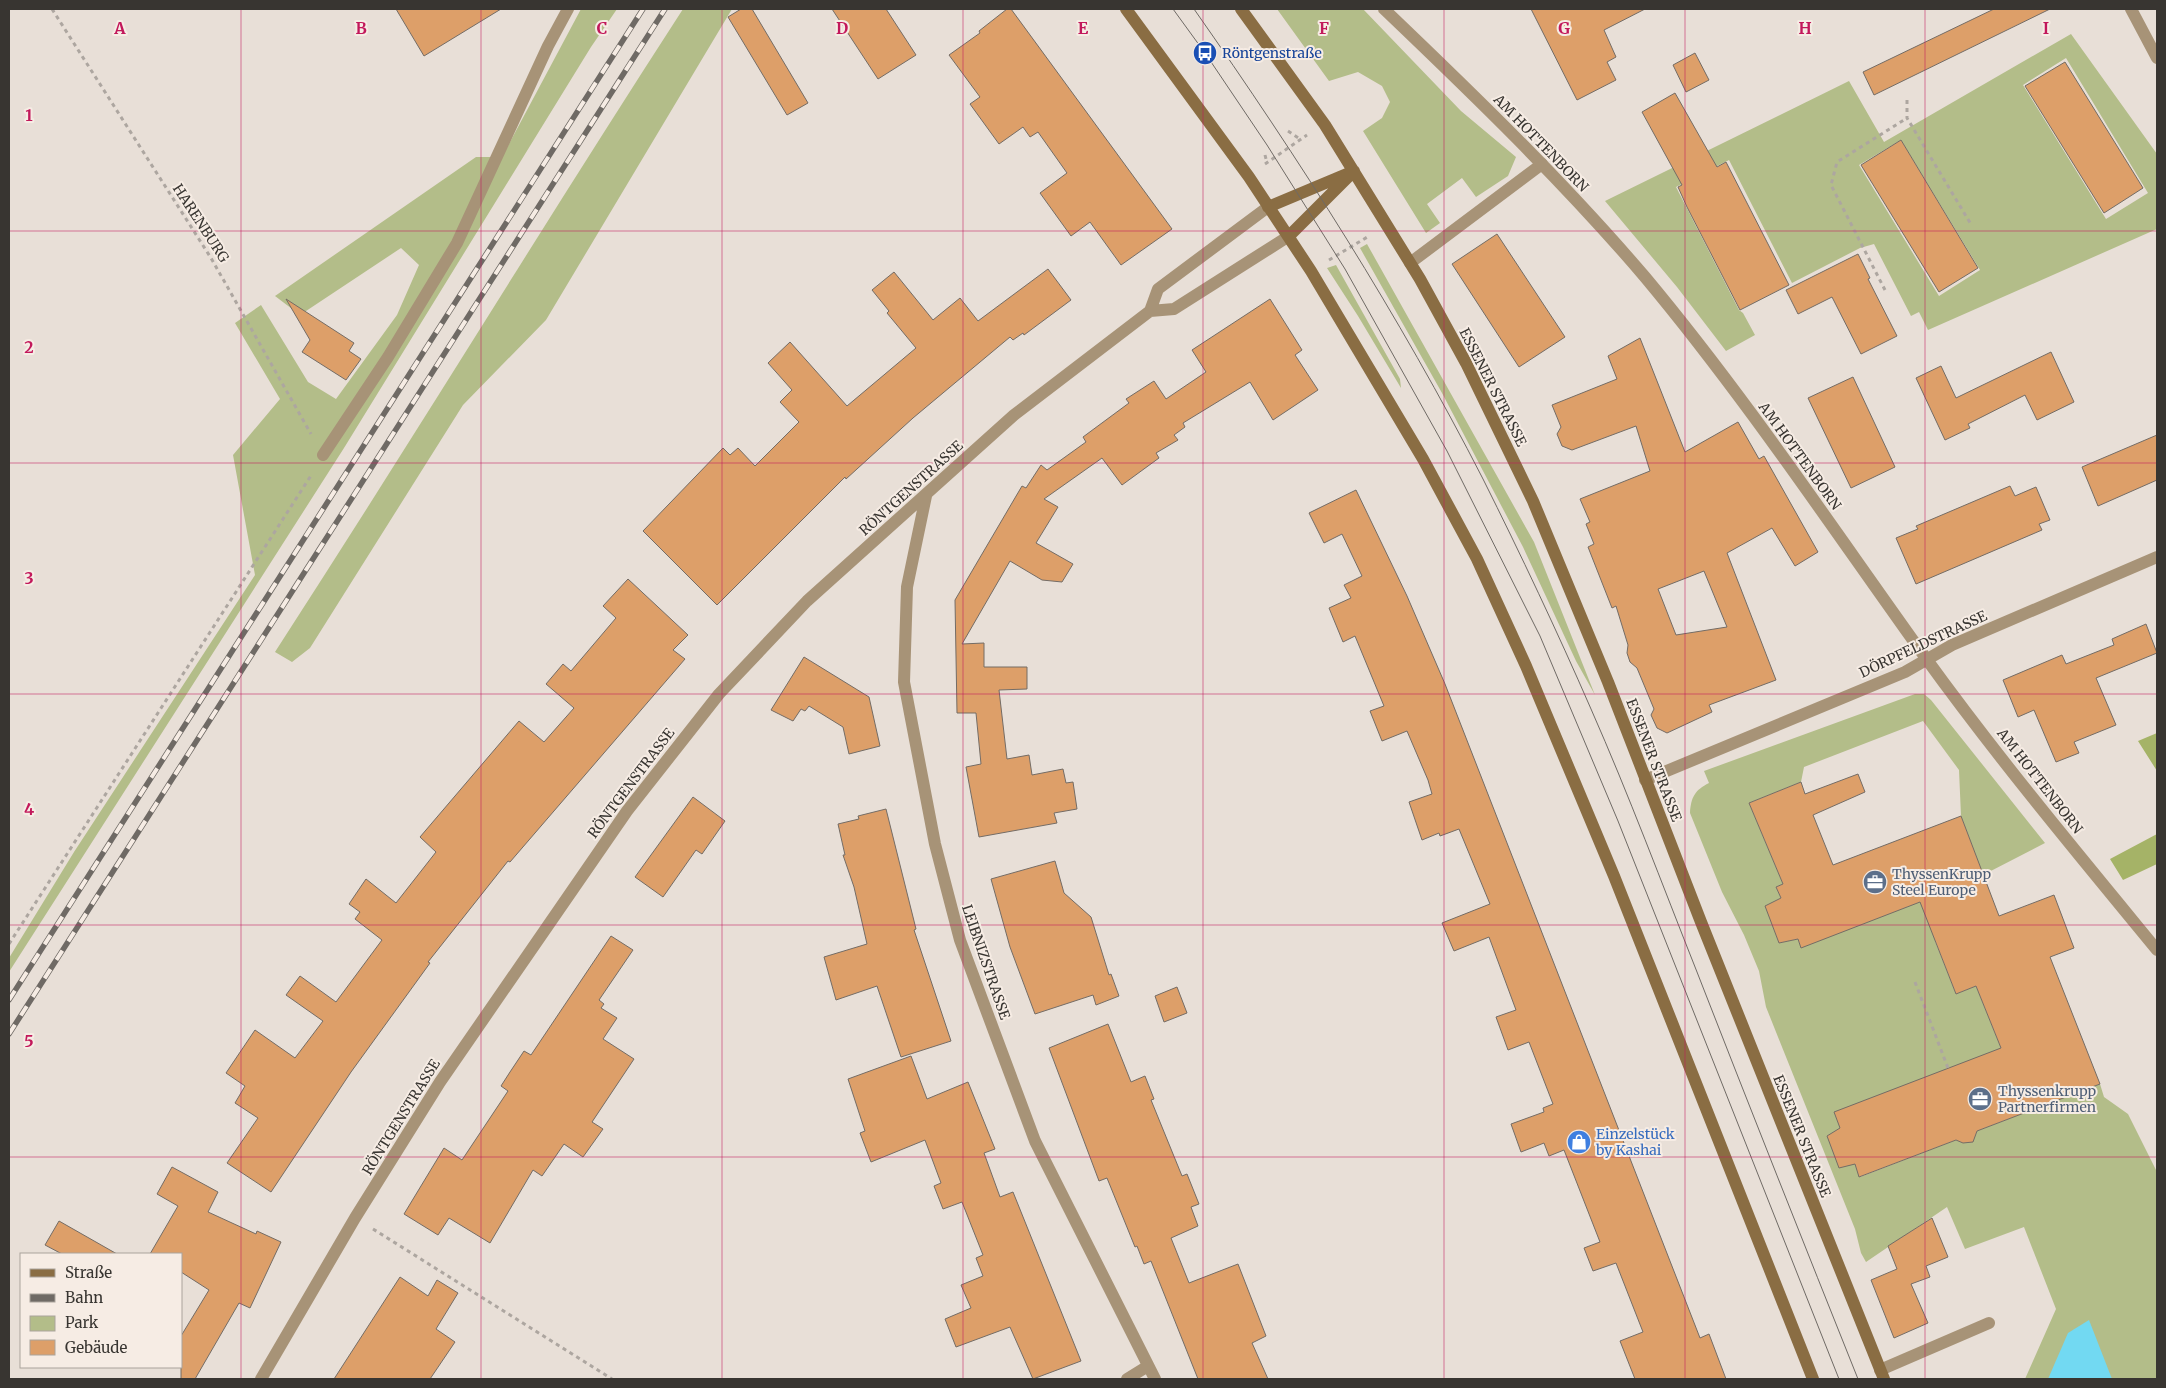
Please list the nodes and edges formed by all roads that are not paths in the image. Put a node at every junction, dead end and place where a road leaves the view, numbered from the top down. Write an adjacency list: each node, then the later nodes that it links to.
1 (568, 9): 13 (street)
2 (1126, 9): 9 (main road)
3 (1241, 9): 8 (main road, ESSENER STRASSE)
4 (1384, 9): 7 (street, AM HOTTENBORN)
5 (2132, 9): 6 (street)
6 (2157, 58)
7 (1542, 164): 11 (street); 16 (street, AM HOTTENBORN)
8 (1354, 171): 9 (main road); 10 (main road); 11 (main road, ESSENER STRASSE)
9 (1268, 207): 10 (main road); 12 (street)
10 (1289, 236): 12 (street); 25 (main road)
11 (1410, 263): 17 (main road, ESSENER STRASSE)
12 (1150, 311): 14 (street, RÖNTGENSTRASSE)
13 (323, 455)
14 (926, 496): 20 (street, LEIBNIZSTRASSE); 22 (street, RÖNTGENSTRASSE)
15 (2157, 557): 16 (street, DÖRPFELDSTRASSE)
16 (1926, 659): 17 (street, DÖRPFELDSTRASSE); 18 (street, AM HOTTENBORN)
17 (1645, 780): 21 (main road, ESSENER STRASSE)
18 (2157, 950)
19 (1989, 1323): 21 (street)
20 (1148, 1366): 23 (street); 24 (street, LEIBNIZSTRASSE)
21 (1882, 1374)
22 (261, 1379)
23 (1126, 1379)
24 (1155, 1379)
25 (1813, 1379)

